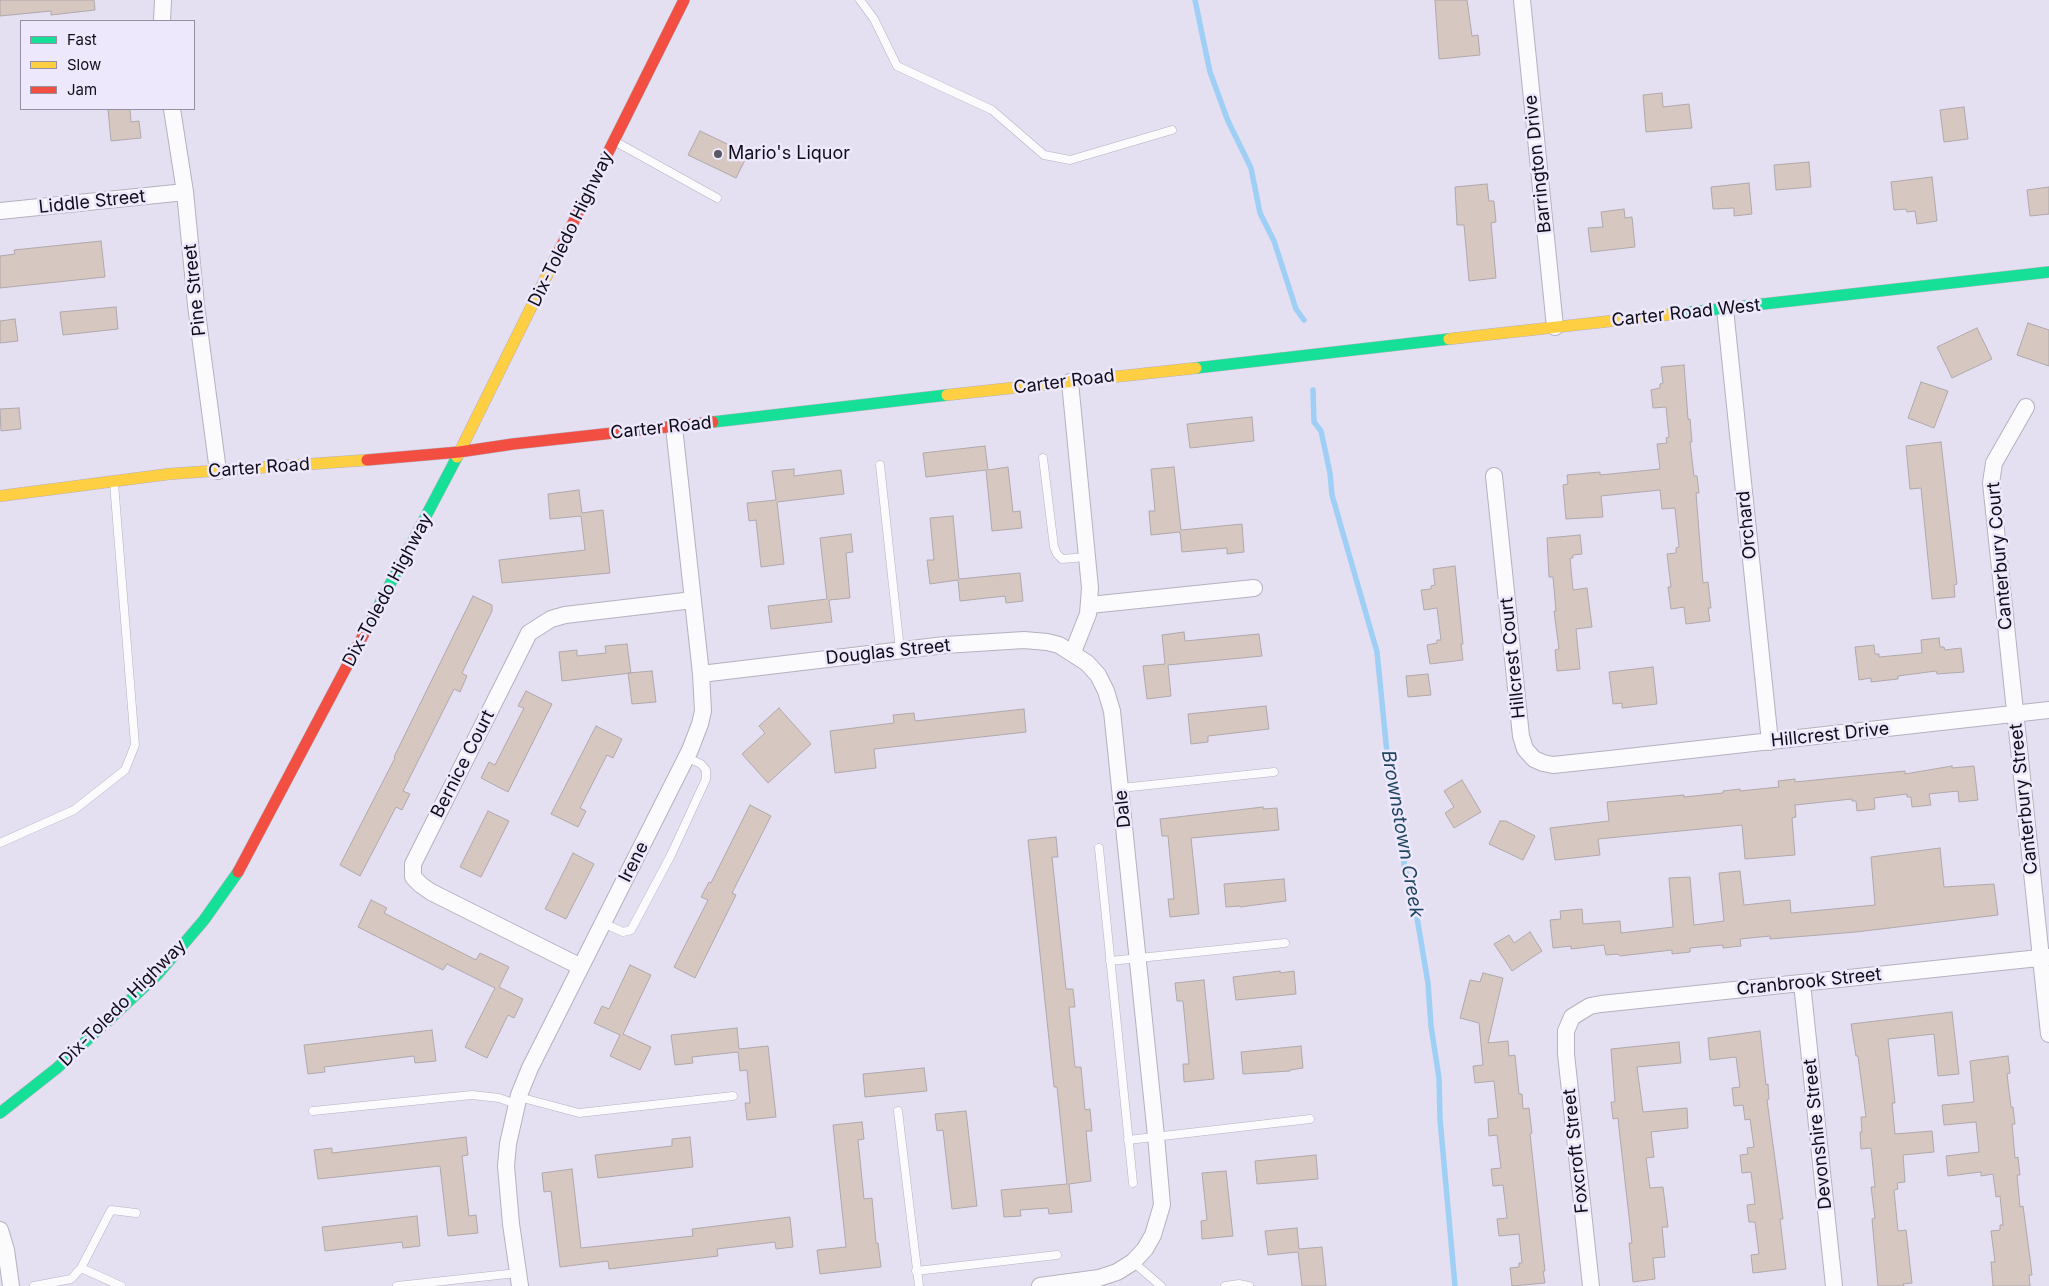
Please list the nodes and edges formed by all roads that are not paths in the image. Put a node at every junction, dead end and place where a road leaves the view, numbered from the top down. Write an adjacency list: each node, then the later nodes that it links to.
1 (163, 0): 5 (street)
2 (684, 0): 8 (street, Dix-Toledo Highway)
3 (860, 0): 7 (lane)
4 (1522, 0): 14 (street, Barrington Drive)
5 (162, 20)
6 (172, 110): 9 (street, Pine Street)
7 (1172, 130)
8 (614, 141): 10 (lane); 19 (street, Dix-Toledo Highway)
9 (185, 192): 11 (street, Liddle Street); 22 (street, Pine Street)
10 (717, 198)
11 (0, 211)
12 (2049, 272): 13 (street, Carter Road West)
13 (1725, 309): 14 (street, Carter Road West); 35 (street, Orchard)
14 (1555, 328): 15 (street, Carter Road West)
15 (1322, 353): 16 (street, Carter Road)
16 (1070, 382): 18 (street, Carter Road); 26 (street)
17 (2026, 407): 34 (street, Canterbury Court)
18 (674, 427): 19 (street, Carter Road); 28 (street, Irene)
19 (459, 452): 22 (street, Carter Road); 55 (street, Dix-Toledo Highway)
20 (1043, 458): 26 (lane)
21 (880, 465): 30 (lane)
22 (218, 471): 24 (street, Carter Road)
23 (1494, 476): 37 (street, Hillcrest Court)
24 (114, 480): 25 (street, Carter Road); 40 (lane)
25 (0, 496)
26 (1087, 557): 29 (street)
27 (1254, 588): 29 (street)
28 (693, 600): 32 (street, Irene); 47 (street, Bernice Court)
29 (1090, 605): 31 (street)
30 (900, 650): 31 (street, Douglas Street); 32 (street, Douglas Street)
31 (1073, 652): 39 (street, Dale)
32 (701, 674): 36 (street, Irene)
33 (2049, 710): 34 (street, Hillcrest Drive)
34 (2015, 714): 35 (street, Hillcrest Drive); 44 (street, Canterbury Street)
35 (1770, 742): 37 (street, Hillcrest Drive)
36 (686, 757): 42 (street, Irene); 42 (lane)
37 (1610, 759)
38 (1274, 772): 39 (lane)
39 (1121, 788): 45 (street, Dale)
40 (0, 843)
41 (1099, 848): 46 (lane)
42 (603, 923): 47 (street, Irene)
43 (1285, 943): 45 (lane)
44 (2045, 957): 48 (street, Cranbrook Street); 50 (street, Canterbury Street)
45 (1137, 958): 46 (lane); 57 (street, Dale)
46 (1110, 961): 58 (lane)
47 (581, 967): 52 (street, Irene)
48 (1802, 983): 49 (street, Cranbrook Street); 78 (street, Devonshire Street)
49 (1572, 1017): 77 (street, Foxcroft Street)
50 (2049, 1034)
51 (733, 1096): 52 (lane)
52 (518, 1100): 53 (lane); 66 (street, Irene)
53 (313, 1111)
54 (898, 1111): 65 (lane)
55 (0, 1113)
56 (1310, 1119): 57 (lane)
57 (1156, 1136): 58 (lane); 63 (street, Dale)
58 (1128, 1140): 59 (lane)
59 (1133, 1183)
60 (136, 1213): 64 (lane)
61 (0, 1230): 68 (street)
62 (1057, 1255): 65 (lane)
63 (1132, 1262): 67 (street, Dale); 74 (lane)
64 (80, 1268): 69 (lane); 70 (lane)
65 (916, 1270): 72 (lane)
66 (518, 1279): 71 (lane)
67 (1077, 1284): 73 (street, Dale)
68 (11, 1286)
69 (34, 1286)
70 (121, 1286)
71 (397, 1286)
72 (918, 1286)
73 (1040, 1286)
74 (1161, 1286)
75 (1225, 1286): 76 (lane)
76 (1248, 1286)
77 (1591, 1286)
78 (1834, 1286)

